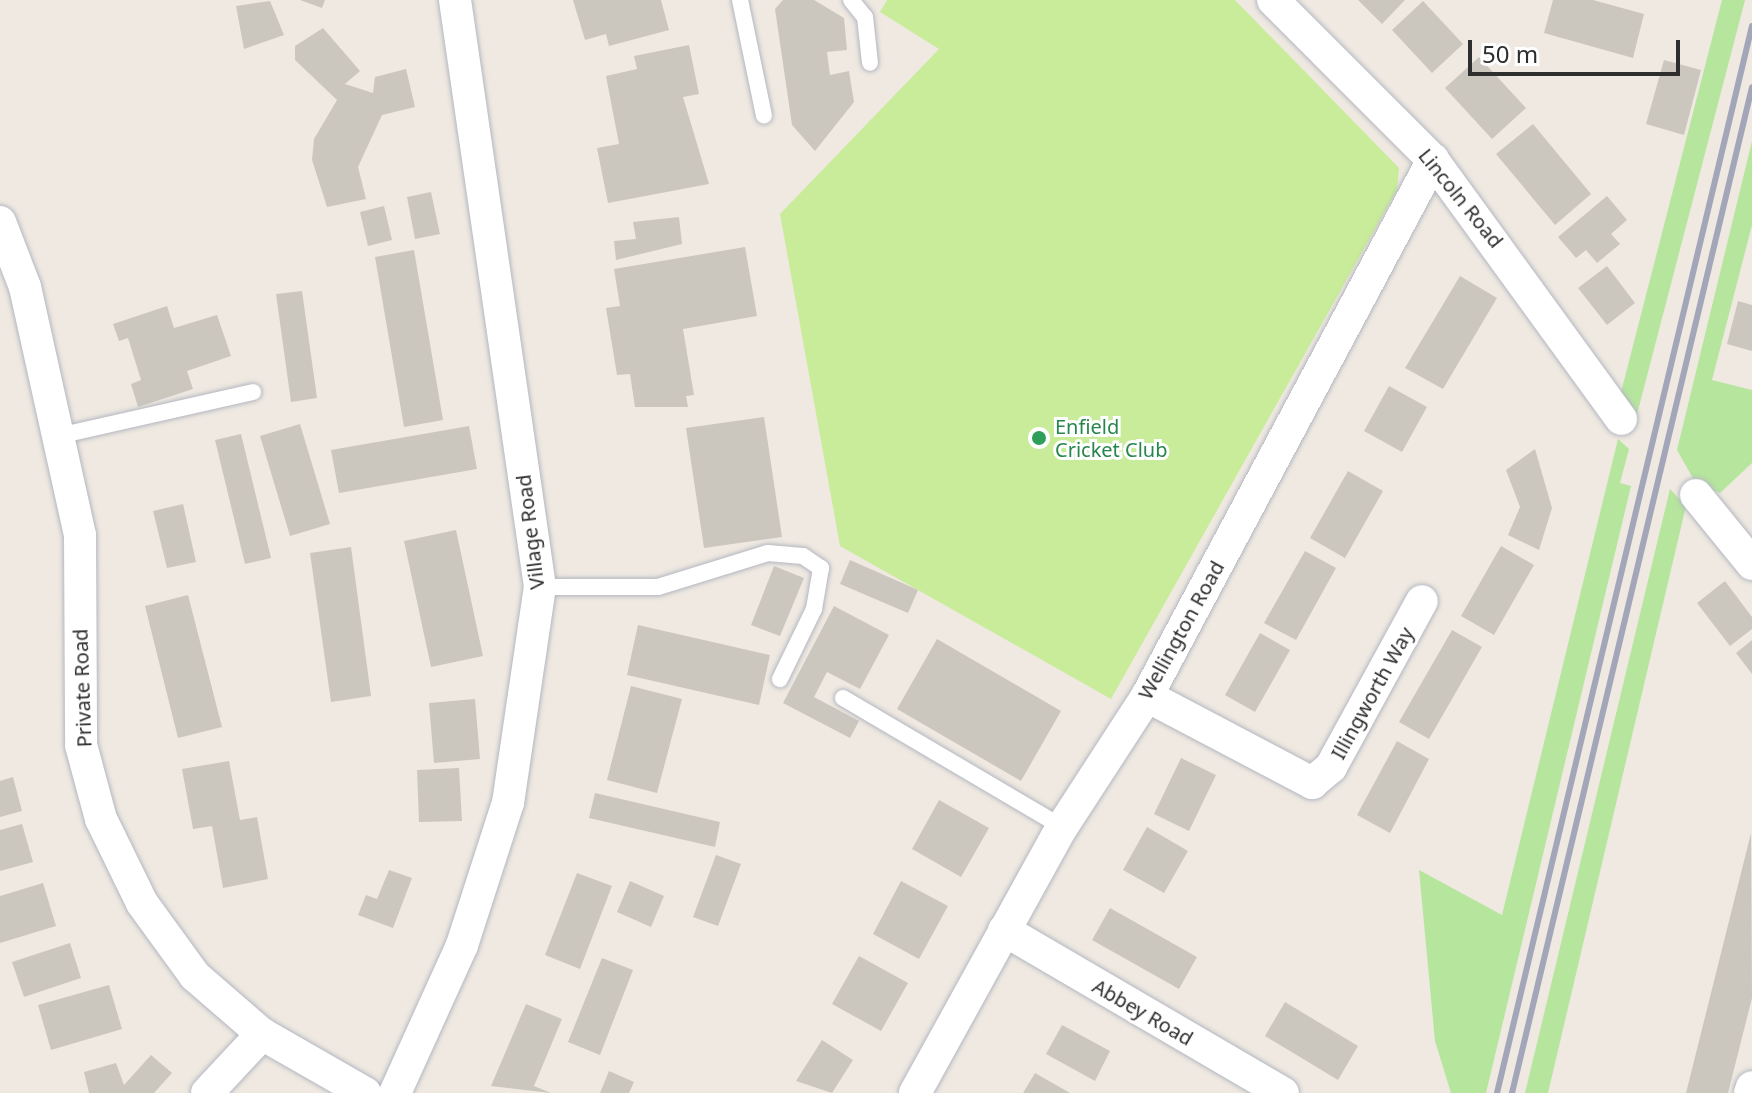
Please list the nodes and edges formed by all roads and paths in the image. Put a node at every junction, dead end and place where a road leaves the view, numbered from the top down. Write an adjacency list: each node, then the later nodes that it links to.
1 (455, 0): 14 (street, Village Road)
2 (740, 0): 6 (lane)
3 (851, 0): 5 (lane)
4 (1273, 0): 7 (street, Lincoln Road)
5 (870, 63)
6 (764, 116)
7 (1433, 160): 10 (street, Lincoln Road); 17 (street, Wellington Road)
8 (0, 222): 11 (street, Private Road)
9 (253, 392): 11 (lane)
10 (1621, 419)
11 (58, 436): 21 (street, Private Road)
12 (1696, 495): 13 (street)
13 (1752, 564)
14 (540, 587): 16 (lane); 25 (street, Village Road)
15 (1422, 601): 17 (street, Illingworth Way)
16 (780, 679)
17 (1147, 696): 19 (street, Wellington Road)
18 (843, 698): 19 (lane)
19 (1062, 827): 20 (street, Wellington Road)
20 (1004, 930): 26 (street, Wellington Road); 27 (street, Abbey Road)
21 (262, 1034): 23 (street); 24 (street, Private Road)
22 (1752, 1087): 28 (street)
23 (207, 1093)
24 (365, 1093)
25 (395, 1093)
26 (915, 1093)
27 (1283, 1093)
28 (1750, 1093)

